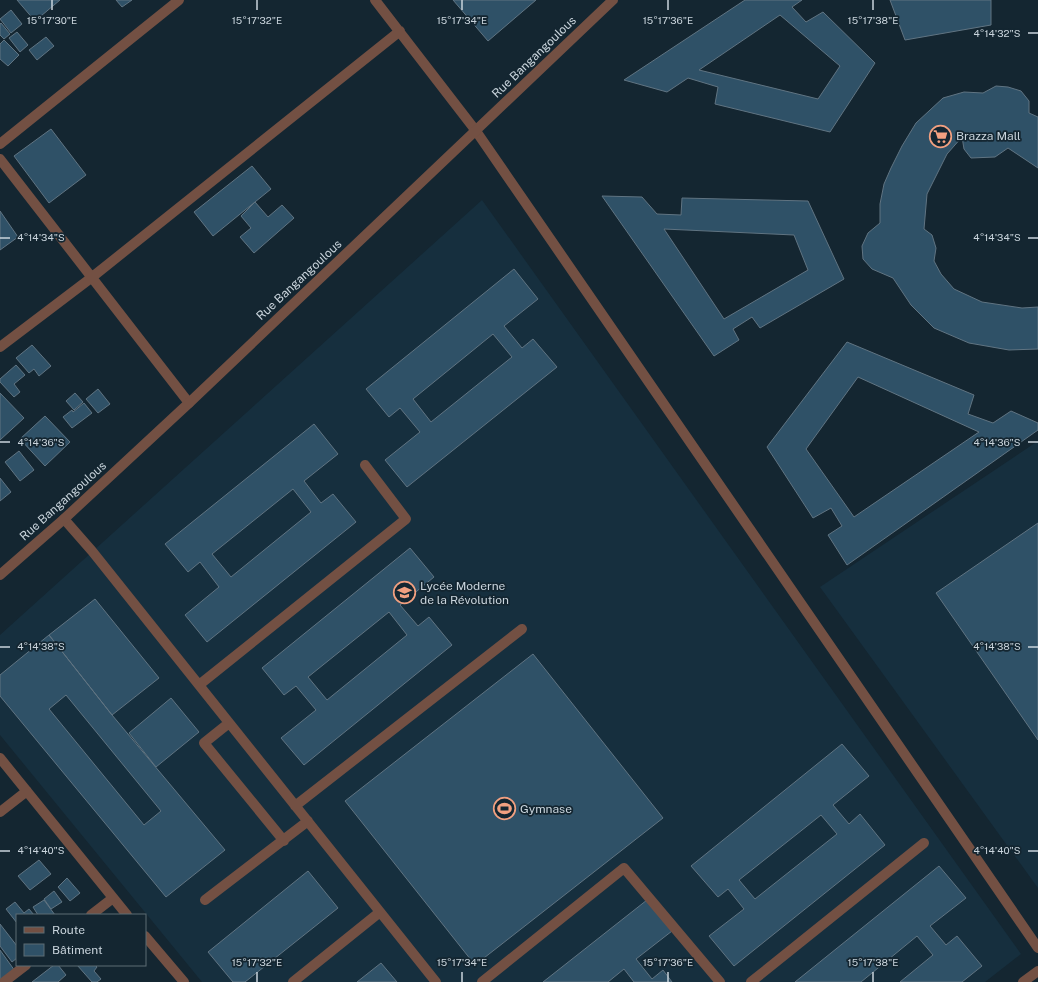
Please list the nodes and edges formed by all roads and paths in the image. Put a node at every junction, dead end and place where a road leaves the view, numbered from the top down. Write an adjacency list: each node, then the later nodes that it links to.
1 (179, 0): 6 (street)
2 (375, 0): 4 (street)
3 (613, 0): 5 (street, Rue Bangangoulous)
4 (400, 31): 5 (street); 8 (street)
5 (476, 131): 10 (street, Rue Bangangoulous); 30 (street)
6 (0, 144)
7 (0, 159): 8 (street)
8 (91, 278): 9 (street); 10 (street)
9 (0, 346)
10 (189, 403): 12 (street, Rue Bangangoulous)
11 (364, 465): 15 (street)
12 (64, 518): 13 (street, Rue Bangangoulous); 15 (street)
13 (0, 575)
14 (522, 628): 19 (street)
15 (199, 685): 16 (street)
16 (229, 724): 19 (street); 22 (street)
17 (0, 758): 18 (street)
18 (27, 791): 20 (street); 24 (street)
19 (295, 806): 21 (street)
20 (0, 812)
21 (308, 821): 22 (street); 26 (street)
22 (284, 841): 25 (street)
23 (924, 843): 39 (street)
24 (113, 898): 27 (street); 28 (street)
25 (205, 900)
26 (380, 912): 35 (street); 36 (street)
27 (92, 914)
28 (126, 914)
29 (146, 937): 34 (street)
30 (1038, 948)
31 (25, 966): 33 (street)
32 (1038, 971): 40 (street)
33 (4, 982)
34 (184, 982)
35 (293, 982)
36 (436, 982)
37 (482, 982): 38 (street)
38 (720, 982)
39 (751, 982)
40 (1023, 982)

